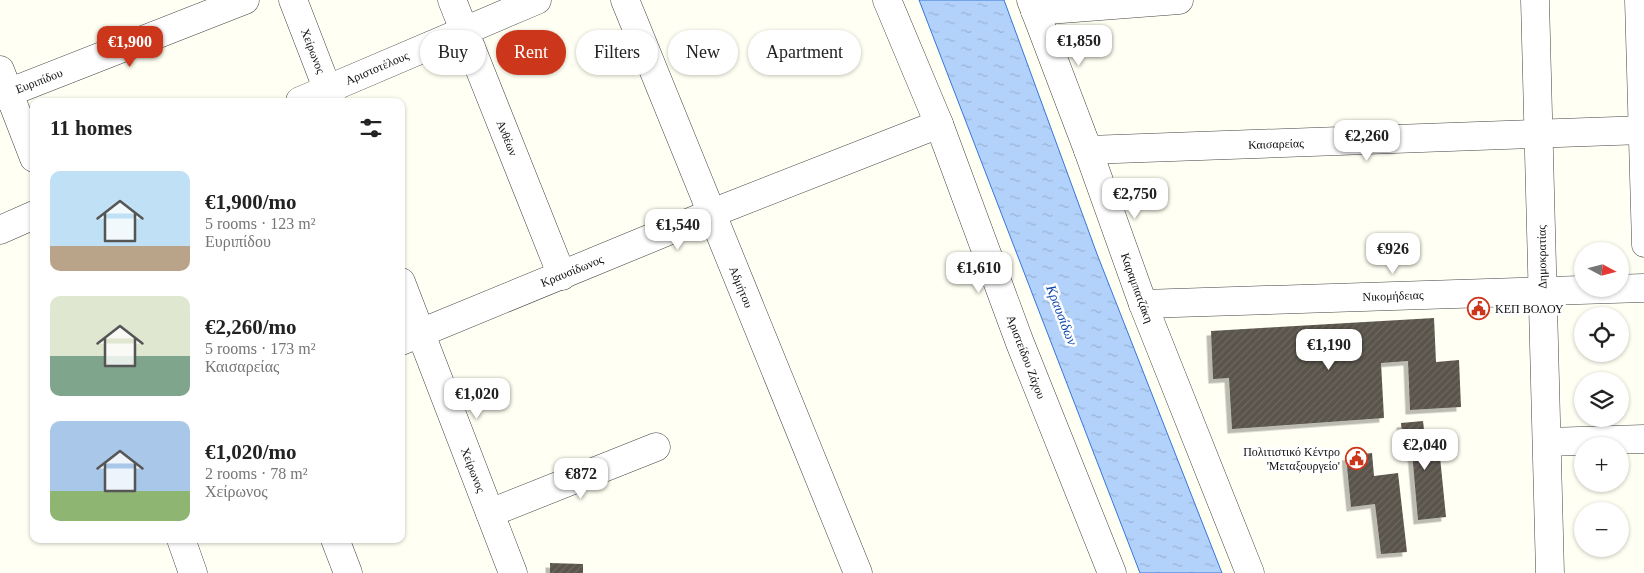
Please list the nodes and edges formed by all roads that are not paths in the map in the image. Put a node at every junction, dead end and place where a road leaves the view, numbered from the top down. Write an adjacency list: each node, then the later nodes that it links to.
1 (245, 0): 15 (street, Ευριπίδου)
2 (293, 0): 16 (street, Χείρωνος)
3 (452, 0): 11 (street, Ανθέων)
4 (537, 0): 12 (street, Αριστοτέλους)
5 (624, 0): 23 (street, Αδμήτου)
6 (887, 0): 18 (street, Αριστείδου Ζάχου)
7 (1179, 0): 10 (street)
8 (1536, 0): 20 (street, Δημοκρατίας)
9 (1637, 0): 19 (street)
10 (1033, 5): 22 (street, Καραμπατζάκη)
11 (465, 30)
12 (467, 30)
13 (420, 52): 16 (street, Αριστοτέλους)
14 (482, 75): 27 (street, Ανθέων)
15 (3, 86): 21 (street)
16 (330, 95): 17 (street, Αριστοτέλους)
17 (315, 98)
18 (939, 124): 23 (street, Κραυσίδωνος); 43 (street, Αριστείδου Ζάχου)
19 (1642, 130): 20 (street, Καισαρείας); 26 (street)
20 (1539, 135): 22 (street, Καισαρείας); 29 (street, Δημοκρατίας)
21 (30, 149)
22 (1088, 150): 31 (street, Καραμπατζάκη)
23 (712, 214): 27 (street, Κραυσίδωνος); 42 (street, Αδμήτου)
24 (30, 217): 25 (street)
25 (0, 230)
26 (1644, 245)
27 (562, 276): 32 (street, Κραυσίδωνος)
28 (1644, 288): 29 (street, Νικομήδειας)
29 (1543, 292): 31 (street, Νικομήδειας); 34 (street, Δημοκρατίας)
30 (405, 304): 32 (street, Χείρωνος)
31 (1143, 304): 44 (street, Καραμπατζάκη)
32 (411, 336): 36 (street, Χείρωνος)
33 (1644, 439): 34 (street)
34 (1546, 442): 45 (street, Δημοκρατίας)
35 (656, 447): 36 (street)
36 (490, 513): 41 (street, Χείρωνος)
37 (182, 543): 39 (street)
38 (337, 543): 40 (street)
39 (193, 573)
40 (348, 573)
41 (513, 573)
42 (858, 573)
43 (1112, 573)
44 (1250, 573)
45 (1550, 573)

